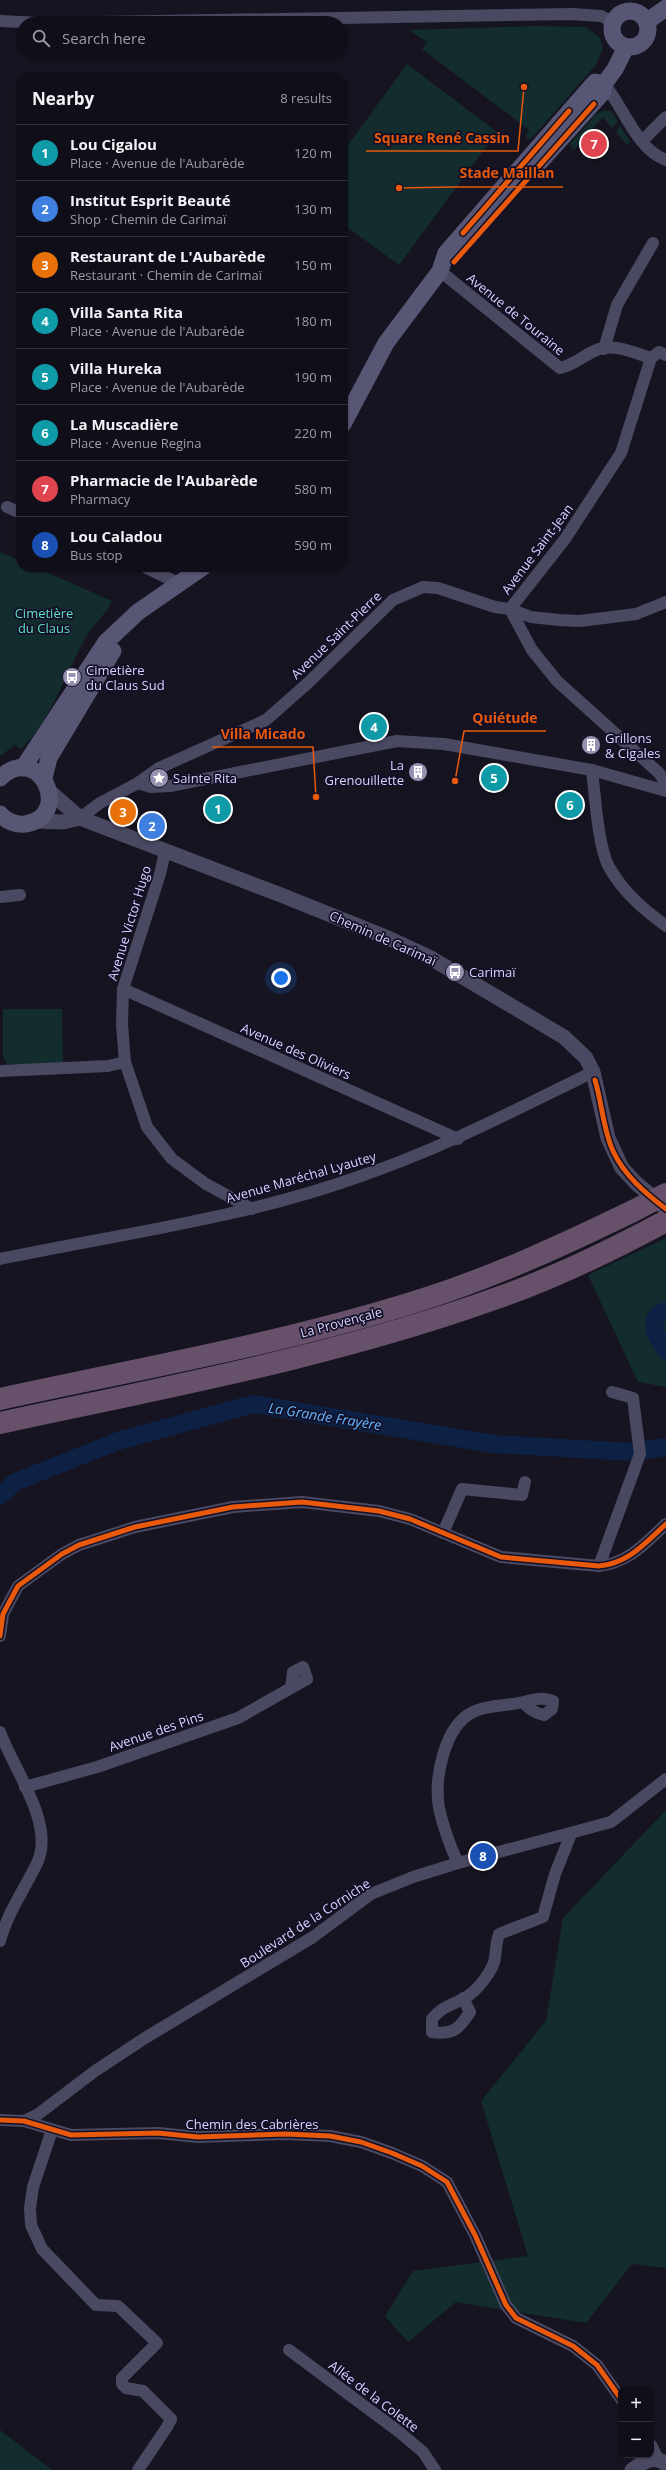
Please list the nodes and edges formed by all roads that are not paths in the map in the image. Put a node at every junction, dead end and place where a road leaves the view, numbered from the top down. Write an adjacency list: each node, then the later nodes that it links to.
1 (666, 8): 6 (main road)
2 (348, 18): 5 (street)
3 (0, 21): 4 (street)
4 (16, 22)
5 (613, 22): 6 (main road); 7 (main road)
6 (646, 22): 7 (main road)
7 (626, 47): 8 (main road)
8 (604, 84): 10 (street); 13 (main road)
9 (666, 117): 10 (street)
10 (642, 141): 11 (street)
11 (666, 160)
12 (653, 243): 14 (street)
13 (440, 271): 14 (street, Avenue de Touraine); 16 (main road)
14 (604, 349): 15 (street, Avenue de Touraine)
15 (661, 353): 23 (street, Avenue Saint-Jean)
16 (348, 415)
17 (7, 507): 18 (street)
18 (16, 511)
19 (155, 572): 21 (street)
20 (195, 572): 21 (main road)
21 (178, 583): 24 (main road)
22 (666, 602): 23 (street, Avenue Saint-Pierre)
23 (510, 609): 28 (street, Avenue Saint-Pierre); 29 (street, Avenue Saint-Jean)
24 (138, 612): 25 (main road); 30 (main road)
25 (24, 768): 27 (main road); 30 (main road)
26 (592, 770): 28 (street); 31 (street); 38 (street)
27 (0, 778)
28 (138, 783): 32 (street, Avenue Saint-Pierre)
29 (666, 783)
30 (46, 785): 32 (street, Chemin de Carimaï); 34 (main road)
31 (666, 791)
32 (80, 818): 34 (street); 35 (street, Chemin de Carimaï)
33 (3, 820): 34 (main road)
34 (35, 821)
35 (165, 852): 39 (street, Avenue Victor Hugo); 42 (street, Chemin de Carimaï)
36 (20, 895): 37 (street)
37 (0, 897)
38 (666, 926)
39 (122, 989): 40 (street, Avenue Victor Hugo); 43 (street, Avenue des Oliviers)
40 (125, 1062): 41 (street); 45 (street, Avenue Victor Hugo)
41 (0, 1071)
42 (593, 1072): 43 (street, Avenue Maréchal Lyautey); 46 (street, Chemin de Carimaï)
43 (458, 1139): 45 (street, Avenue Maréchal Lyautey)
44 (666, 1194): 50 (highway, La Provençale, bridge)
45 (252, 1209): 48 (street, Avenue Maréchal Lyautey)
46 (666, 1209)
47 (666, 1221): 51 (highway, La Provençale)
48 (0, 1259)
49 (612, 1392): 55 (street)
50 (0, 1399)
51 (0, 1423)
52 (525, 1482): 54 (street)
53 (666, 1524): 55 (street)
54 (443, 1533): 55 (street); 56 (street)
55 (599, 1566)
56 (2, 1614): 57 (street)
57 (0, 1636)
58 (291, 1688): 62 (street, Avenue des Pins)
59 (524, 1703): 64 (street)
60 (0, 1732): 62 (street)
61 (666, 1779): 63 (street, Boulevard de la Corniche)
62 (25, 1787): 65 (street)
63 (571, 1834): 64 (street, Boulevard de la Corniche); 66 (street)
64 (458, 1863): 68 (street, Boulevard de la Corniche)
65 (0, 1940)
66 (463, 1998)
67 (1, 2118): 68 (street, Chemin des Cabrières)
68 (24, 2121): 69 (street, Chemin des Cabrières)
69 (52, 2130): 71 (street, Chemin des Cabrières); 74 (street)
70 (289, 2350): 75 (street, Allée de la Colette)
71 (618, 2395)
72 (654, 2449): 73 (street)
73 (662, 2461): 76 (street)
74 (138, 2470)
75 (435, 2470)
76 (632, 2470)

